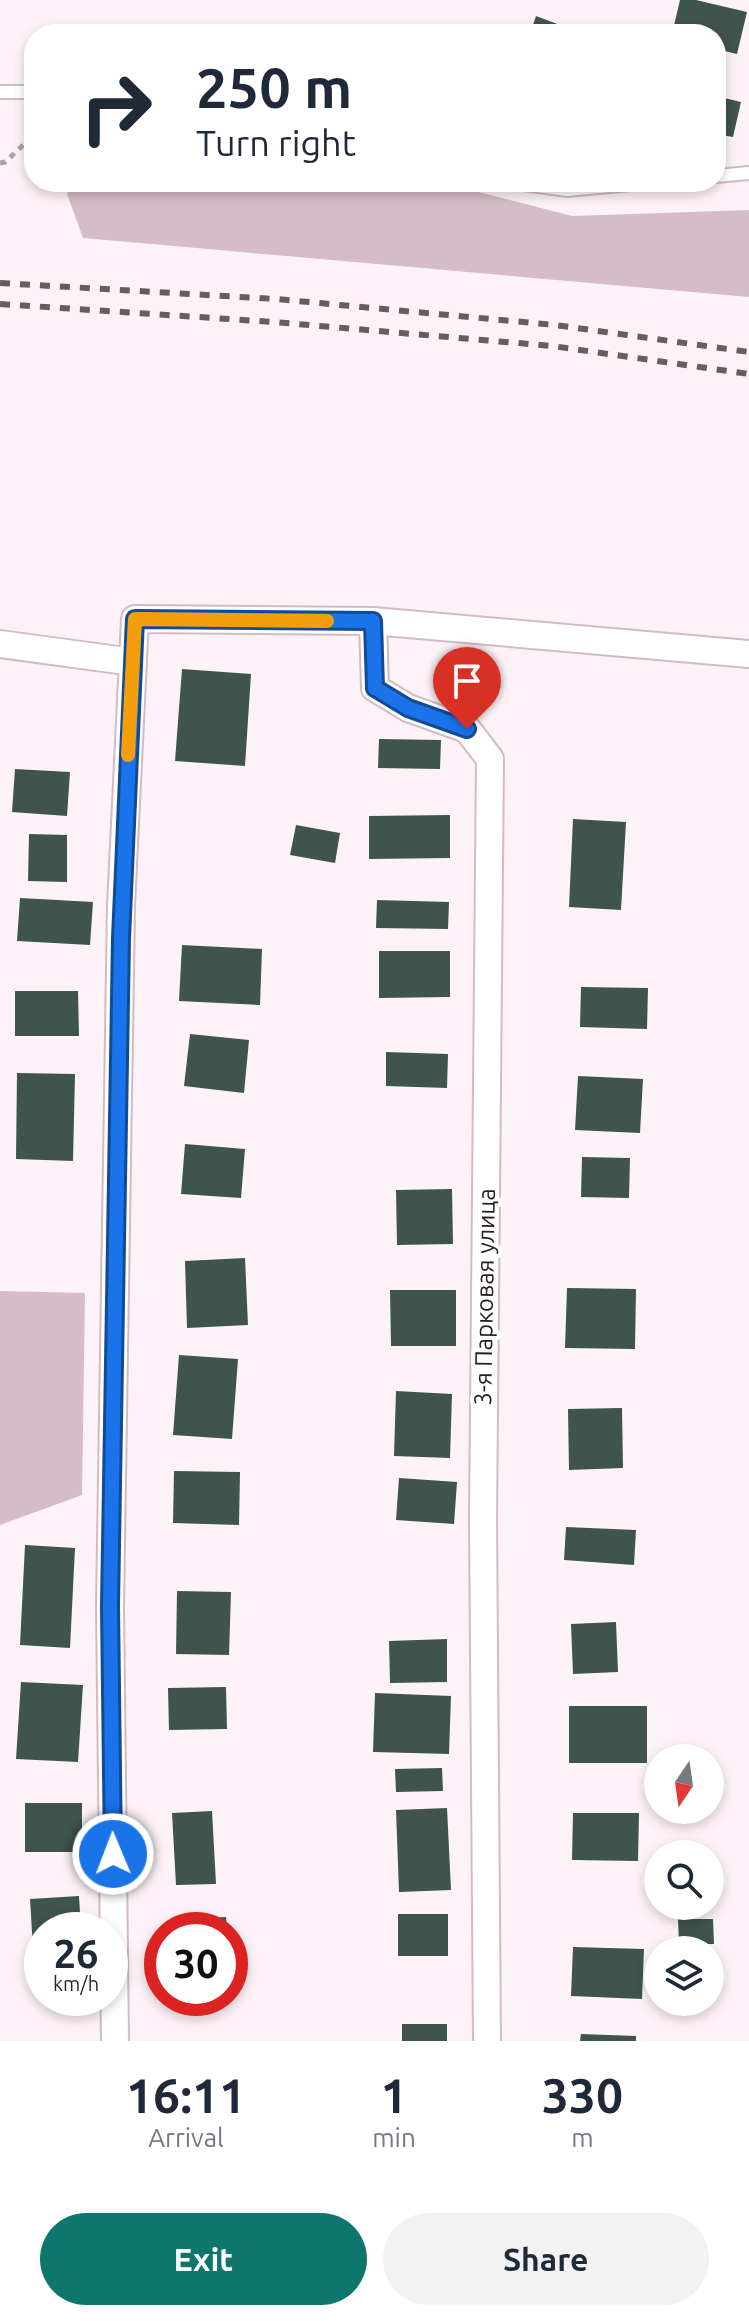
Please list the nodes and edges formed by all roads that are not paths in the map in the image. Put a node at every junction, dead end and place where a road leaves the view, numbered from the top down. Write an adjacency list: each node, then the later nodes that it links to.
1 (0, 92): 2 (lane)
2 (24, 92)
3 (749, 173): 4 (lane)
4 (726, 175)
5 (373, 621): 7 (street); 8 (street); 10 (street, 3-я Парковая улица)
6 (0, 644): 8 (street)
7 (749, 654)
8 (133, 662): 9 (street)
9 (115, 2041)
10 (487, 2041)

